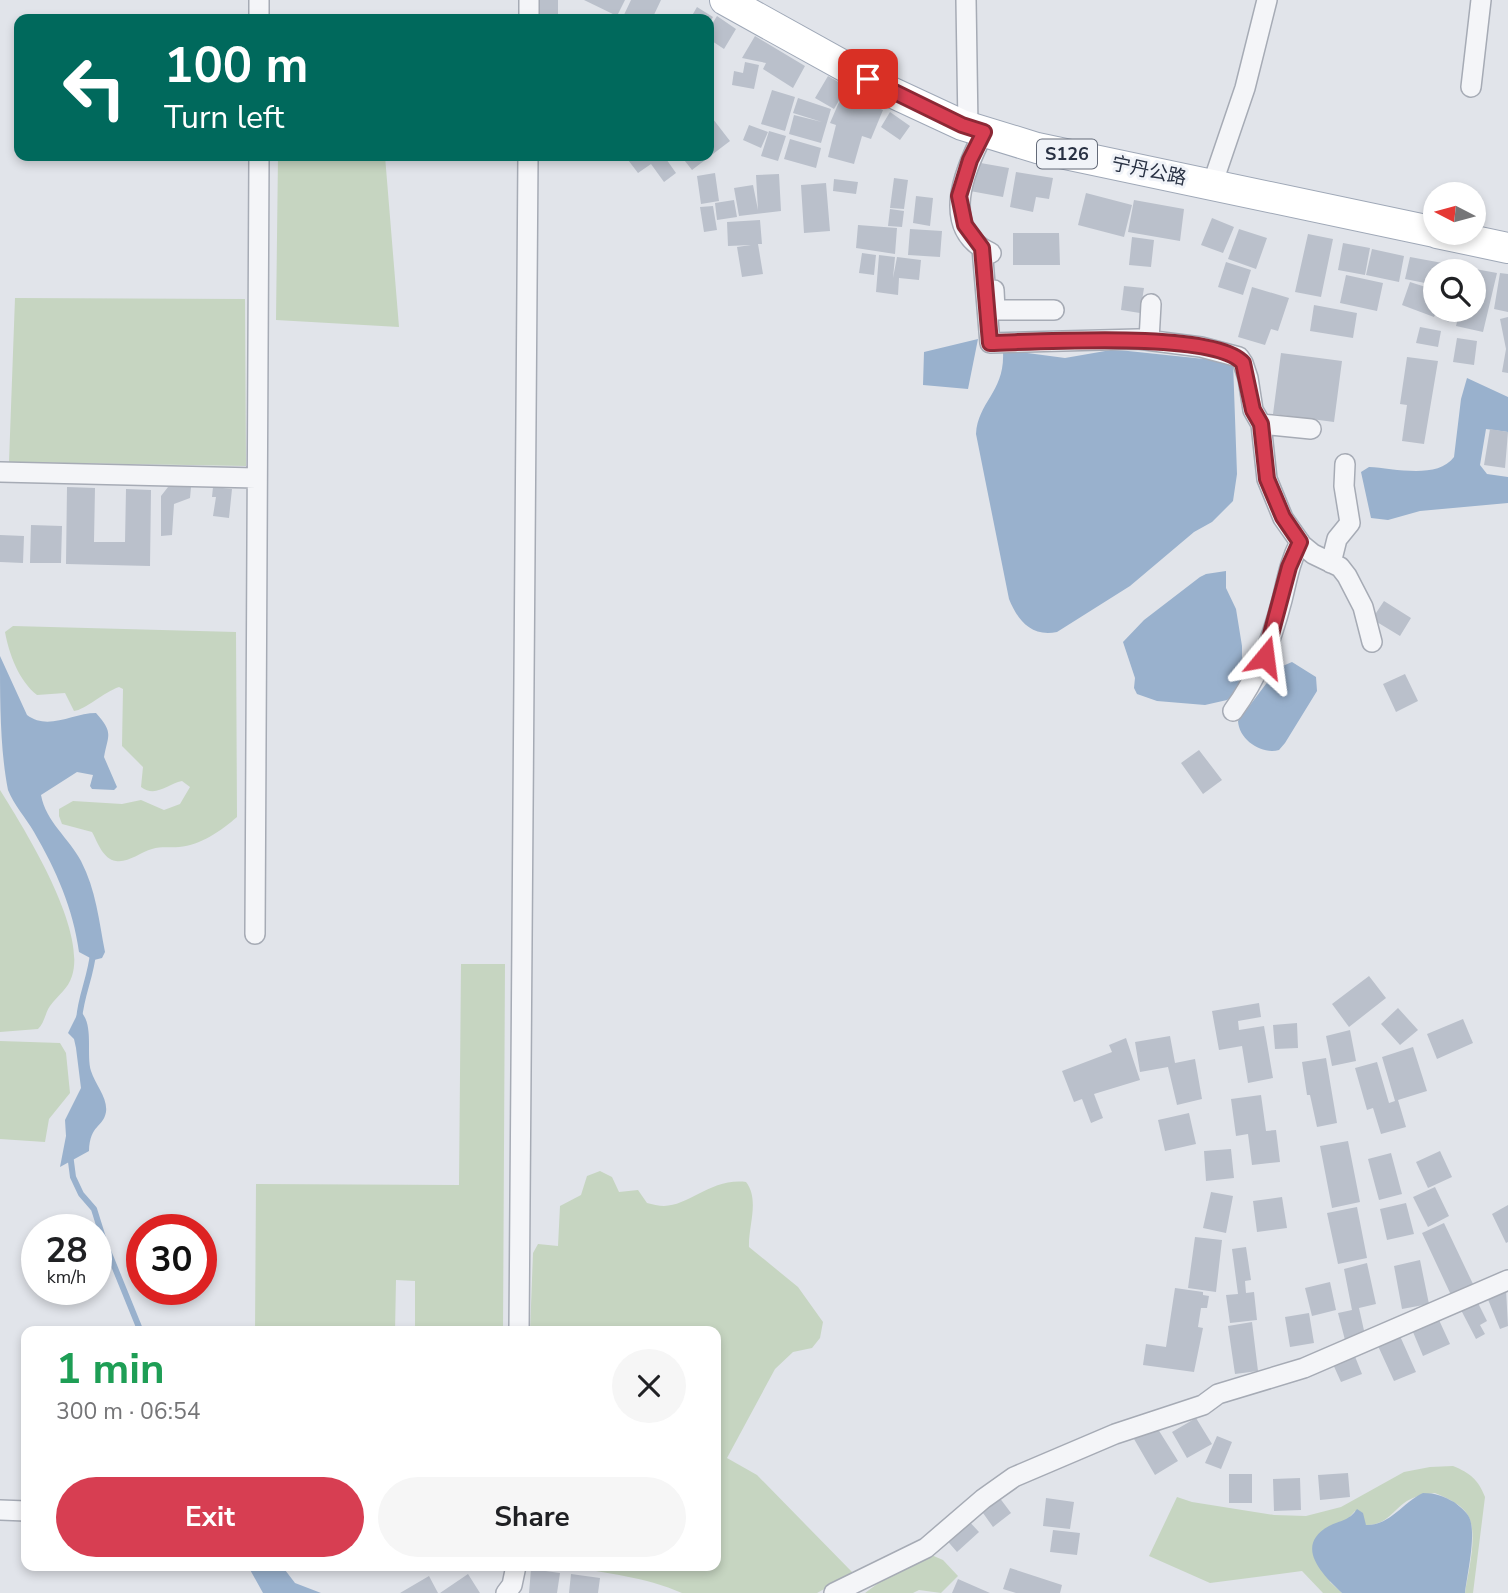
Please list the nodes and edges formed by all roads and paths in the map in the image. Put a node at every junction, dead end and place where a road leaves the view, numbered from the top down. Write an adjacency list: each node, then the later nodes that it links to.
1 (725, 0): 6 (main road, 宁丹公路 / S126)
2 (966, 0): 6 (street)
3 (1267, 0): 9 (street)
4 (1481, 0): 5 (street)
5 (1471, 86)
6 (976, 129): 9 (main road, 宁丹公路 / S126); 12 (street)
7 (258, 161): 21 (street)
8 (528, 161): 28 (street)
9 (1212, 185): 10 (main road, 宁丹公路 / S126)
10 (1423, 230)
11 (1486, 243): 13 (main road, 宁丹公路 / S126)
12 (982, 248): 15 (street); 16 (street)
13 (1508, 248)
14 (1151, 304): 16 (street)
15 (1054, 310)
16 (1149, 340): 17 (street)
17 (1261, 424): 18 (street); 22 (street)
18 (1311, 429)
19 (1345, 464): 23 (street)
20 (0, 472): 21 (street)
21 (257, 478): 26 (street)
22 (1300, 542): 23 (street); 25 (street)
23 (1331, 563): 24 (street)
24 (1372, 642)
25 (1233, 711)
26 (255, 934)
27 (1508, 1280): 33 (street)
28 (519, 1326)
29 (0, 1510): 30 (street)
30 (21, 1511)
31 (515, 1571): 32 (street)
32 (506, 1593)
33 (834, 1593)

